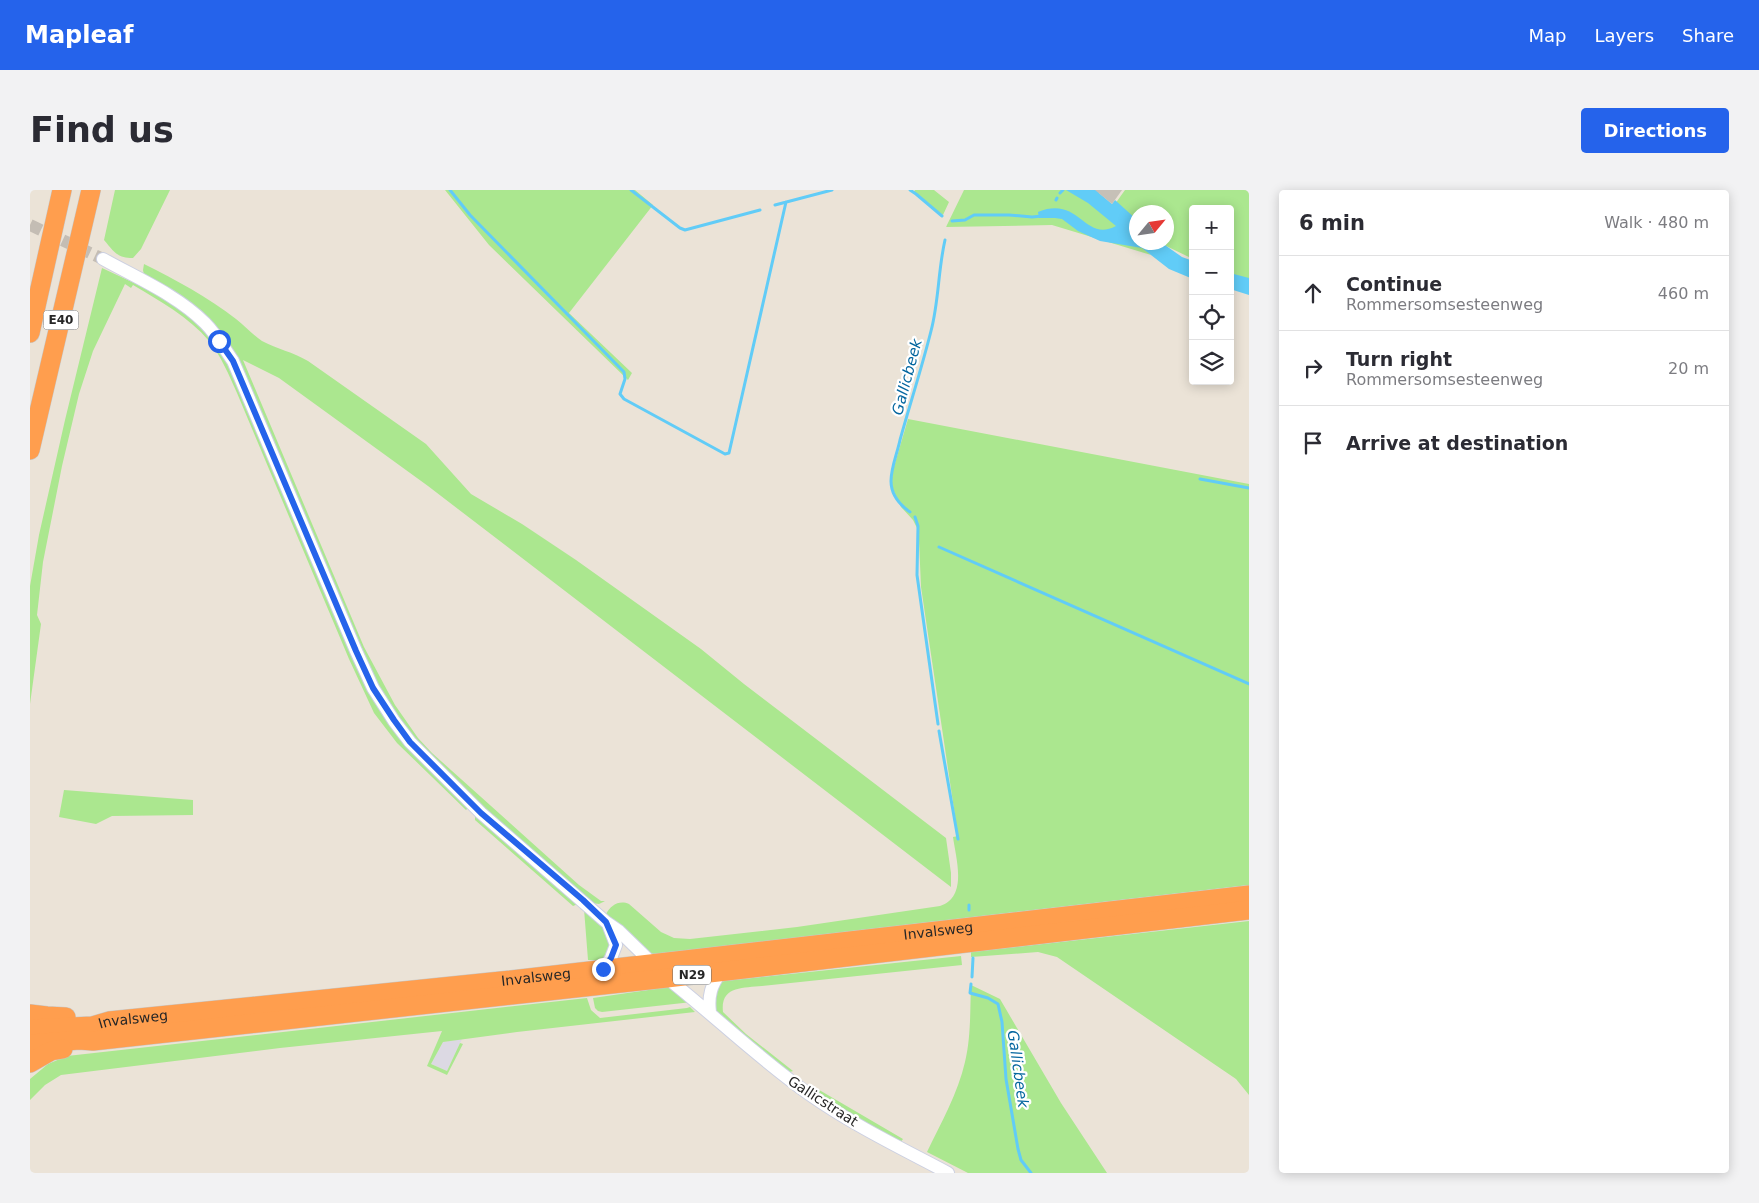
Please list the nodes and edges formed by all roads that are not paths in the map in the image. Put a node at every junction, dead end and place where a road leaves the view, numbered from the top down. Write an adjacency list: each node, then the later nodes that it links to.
1 (62, 190): 4 (highway, E40)
2 (91, 190): 7 (highway, E40)
3 (103, 259): 10 (street)
4 (45, 269): 5 (highway); 6 (highway, E40)
5 (30, 294)
6 (30, 333)
7 (30, 450)
8 (1249, 895): 11 (highway, Invalsweg / N29)
9 (1249, 910): 13 (highway, Invalsweg / N29)
10 (606, 922): 11 (street); 12 (street)
11 (653, 964): 12 (highway, Invalsweg / N29)
12 (603, 969): 17 (highway, Invalsweg / N29)
13 (721, 972): 14 (highway, Invalsweg / N29); 15 (street)
14 (667, 978): 15 (street, Gallicstraat); 19 (highway, Invalsweg / N29)
15 (710, 1012): 22 (street, Gallicstraat)
16 (30, 1014): 17 (highway)
17 (109, 1021): 18 (highway, Invalsweg / N29)
18 (30, 1029)
19 (93, 1041): 20 (highway, Invalsweg / N29); 21 (highway)
20 (30, 1044)
21 (30, 1062)
22 (948, 1173)

